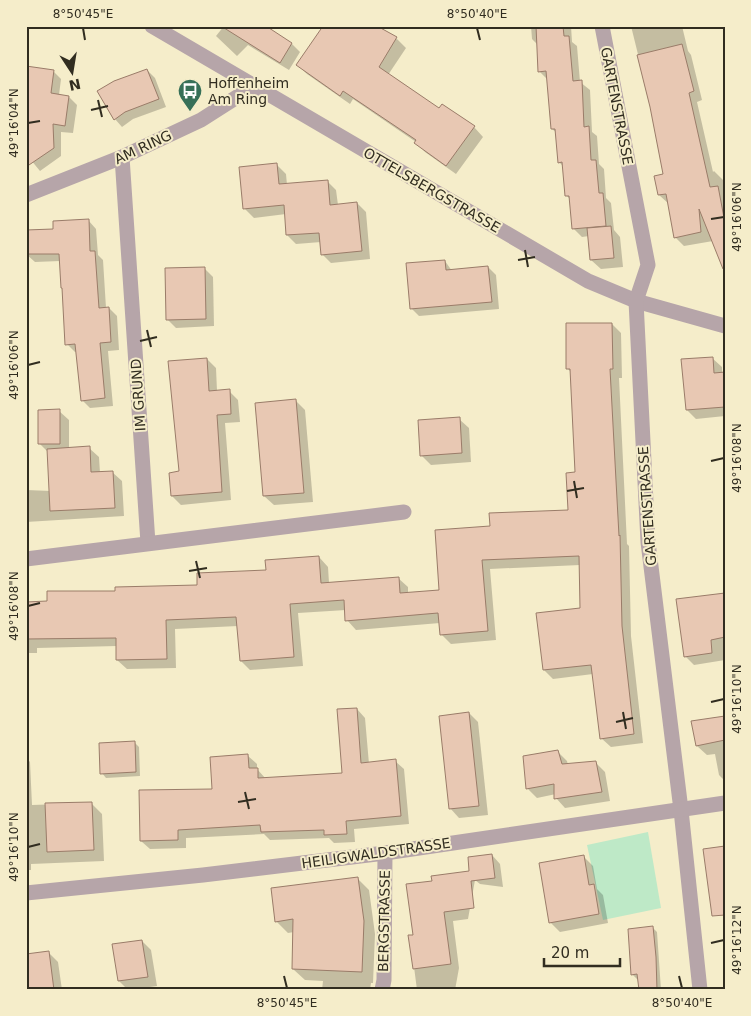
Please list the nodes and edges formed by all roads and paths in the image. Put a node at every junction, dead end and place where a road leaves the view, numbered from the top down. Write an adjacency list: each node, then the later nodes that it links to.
1 (152, 26): 3 (street, OTTELSBERGSTRASSE)
2 (602, 26): 6 (street, GARTENSTRASSE)
3 (254, 86): 4 (street, AM RING); 6 (street, OTTELSBERGSTRASSE)
4 (122, 157): 5 (street, AM RING); 9 (street, IM GRUND)
5 (26, 195)
6 (636, 301): 7 (street, OTTELSBERGSTRASSE); 12 (street, GARTENSTRASSE)
7 (725, 326)
8 (404, 512): 9 (street)
9 (148, 544): 10 (street)
10 (26, 559)
11 (725, 803): 12 (street, HEILIGWALDSTRASSE)
12 (681, 810): 13 (street, HEILIGWALDSTRASSE); 16 (street, GARTENSTRASSE)
13 (385, 852): 14 (street, HEILIGWALDSTRASSE); 15 (street, BERGSTRASSE)
14 (26, 893)
15 (382, 990)
16 (700, 990)

